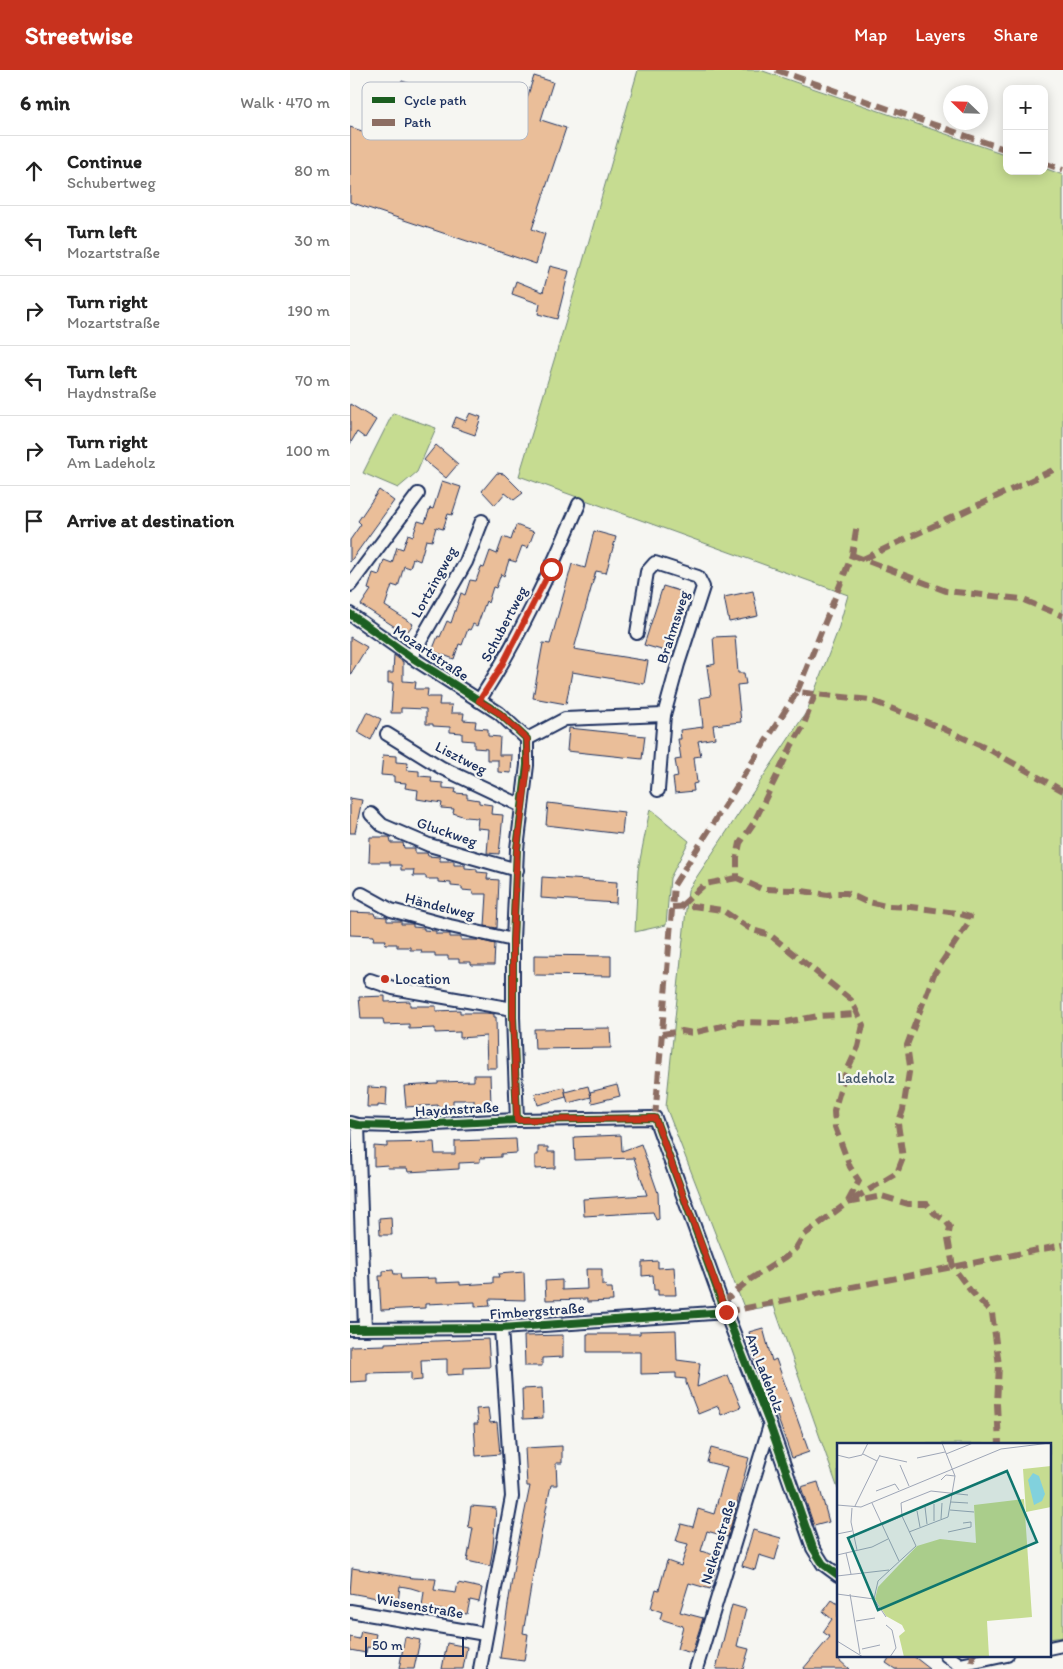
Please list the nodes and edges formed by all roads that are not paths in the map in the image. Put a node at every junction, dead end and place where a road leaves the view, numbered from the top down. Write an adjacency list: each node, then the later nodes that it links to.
1 (418, 494): 4 (street)
2 (579, 504): 8 (street, Schubertweg)
3 (482, 521): 7 (street, Lortzingweg)
4 (350, 585)
5 (350, 614): 7 (street, Mozartstraße)
6 (637, 633): 9 (street, Brahmsweg)
7 (411, 657): 8 (street, Mozartstraße)
8 (479, 701): 11 (street, Mozartstraße)
9 (664, 715): 11 (street); 12 (street, Brahmsweg)
10 (387, 734): 13 (street, Lisztweg)
11 (527, 739): 13 (street)
12 (658, 790)
13 (522, 806): 15 (street)
14 (371, 814): 15 (street, Gluckweg)
15 (517, 870): 17 (street)
16 (362, 894): 17 (street, Händelweg)
17 (513, 940): 19 (street)
18 (370, 980): 19 (street)
19 (513, 1009): 21 (street)
20 (655, 1118): 21 (street, Haydnstraße); 23 (street, Am Ladeholz)
21 (517, 1120): 22 (street, Haydnstraße)
22 (354, 1124): 26 (street)
23 (726, 1312): 24 (street, Fimbergstraße); 27 (street, Am Ladeholz)
24 (501, 1328): 26 (street, Fimbergstraße); 30 (street)
25 (350, 1329): 26 (street, Fimbergstraße)
26 (366, 1329)
27 (770, 1425): 28 (street, Am Ladeholz); 37 (street, Nelkenstraße)
28 (837, 1574)
29 (350, 1610): 30 (street, Wiesenstraße)
30 (485, 1634): 36 (street)
31 (1063, 1645): 32 (street)
32 (1050, 1648)
33 (947, 1656): 35 (street)
34 (1002, 1656): 35 (street)
35 (959, 1667)
36 (480, 1669)
37 (696, 1669)

